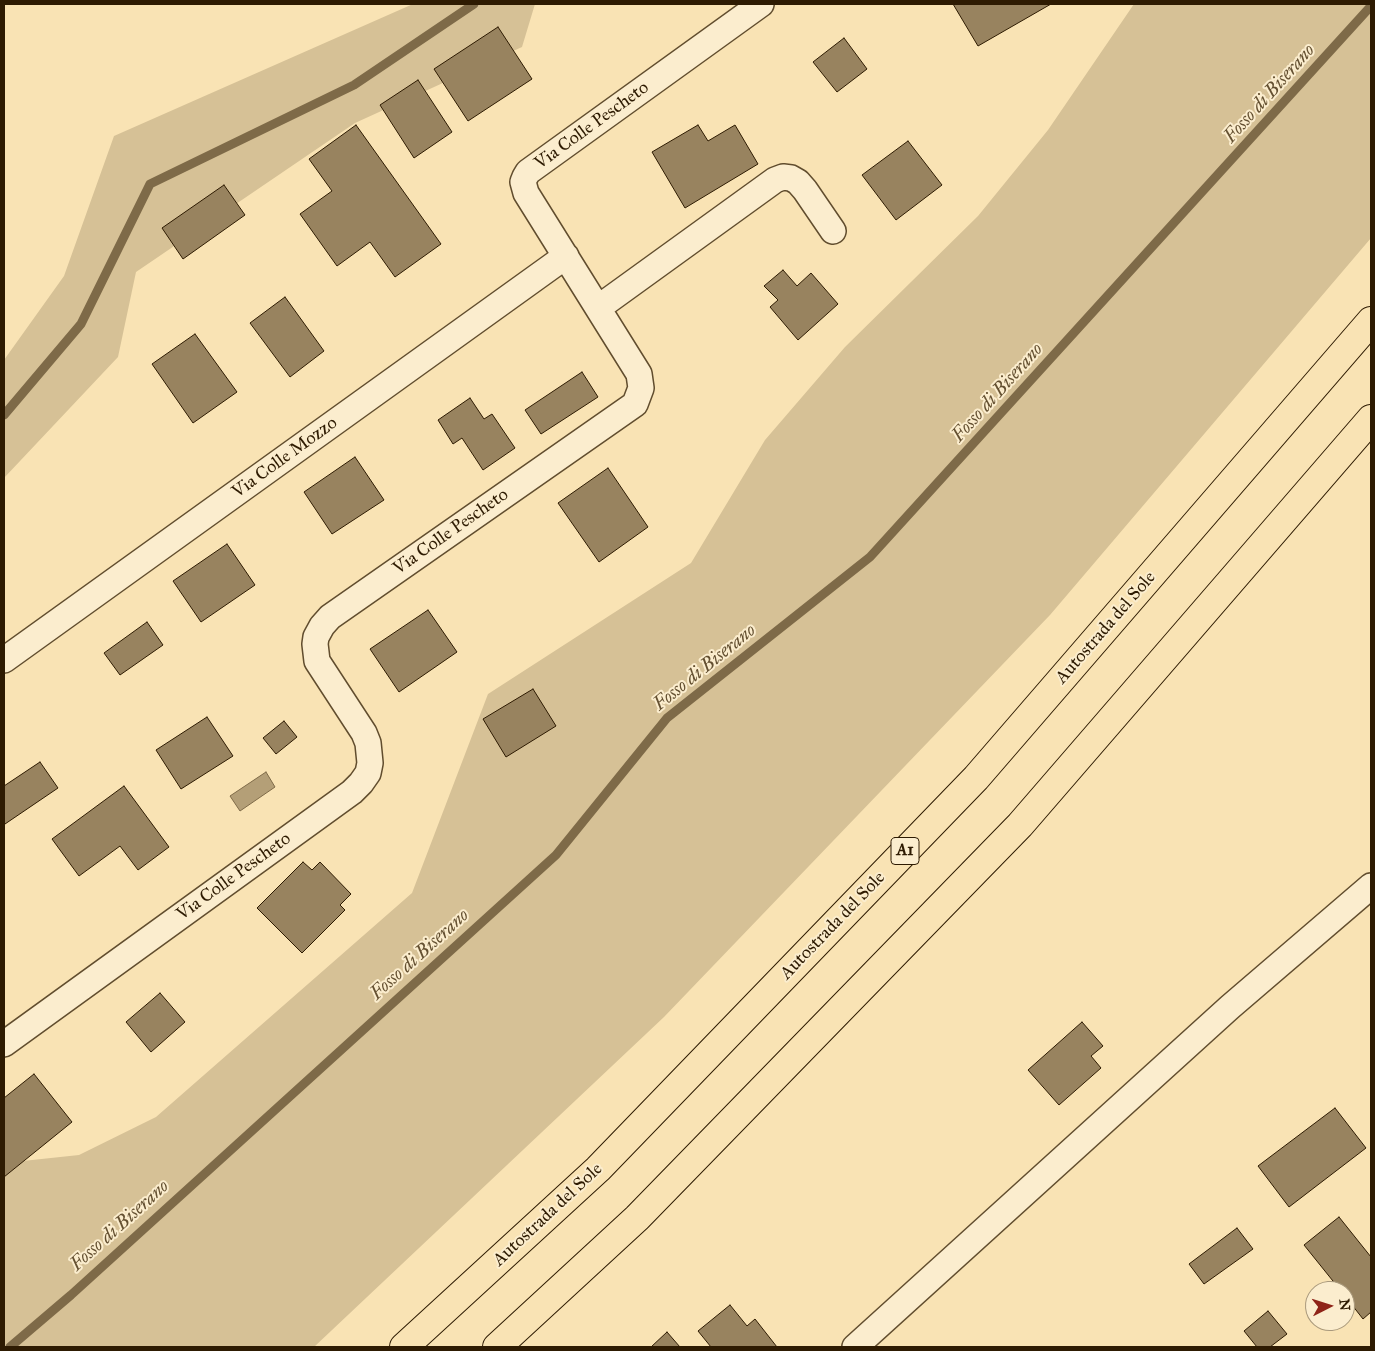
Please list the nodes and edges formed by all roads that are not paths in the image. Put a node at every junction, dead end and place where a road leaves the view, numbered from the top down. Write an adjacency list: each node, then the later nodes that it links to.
1 (761, 4): 3 (street, Via Colle Pescheto)
2 (834, 231): 4 (street)
3 (566, 256): 4 (street, Via Colle Pescheto); 7 (street, Via Colle Mozzo)
4 (598, 308): 9 (street, Via Colle Pescheto)
5 (1371, 321): 10 (highway, Autostrada del Sole / A1)
6 (1371, 419): 11 (highway)
7 (4, 660)
8 (1371, 886): 12 (street)
9 (4, 1044)
10 (404, 1347)
11 (497, 1347)
12 (855, 1347)

